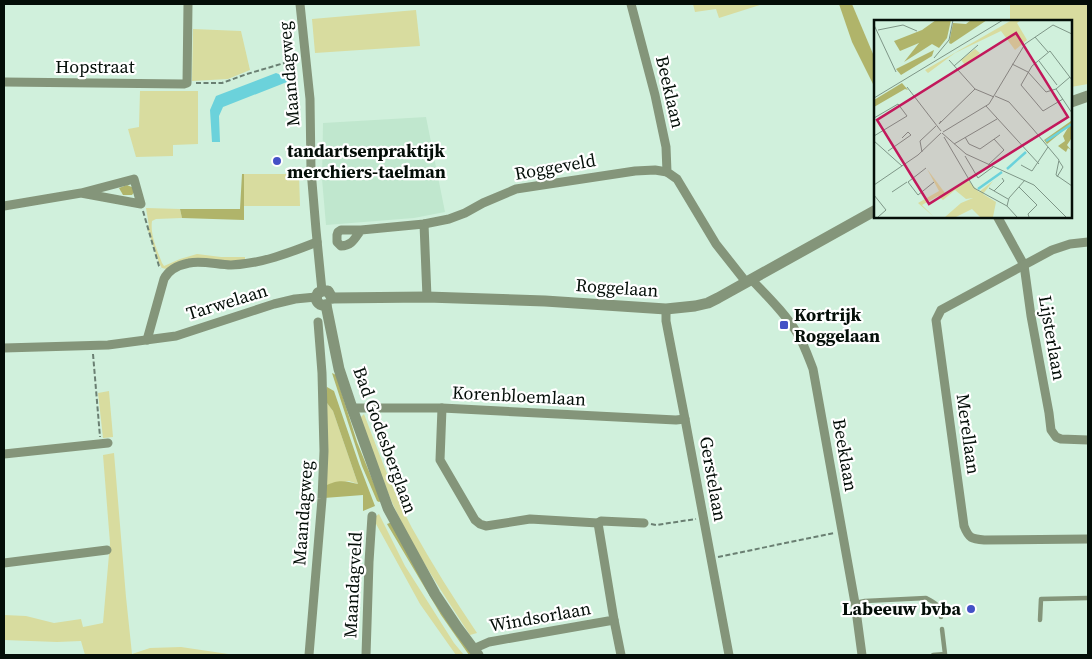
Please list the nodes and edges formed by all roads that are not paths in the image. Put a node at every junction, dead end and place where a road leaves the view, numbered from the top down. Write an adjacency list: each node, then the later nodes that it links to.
1 (188, 4): 4 (street, Hopstraat)
2 (300, 4): 14 (street, Maandagweg)
3 (632, 4): 7 (street, Beeklaan)
4 (4, 82)
5 (1088, 96): 6 (street)
6 (1072, 102)
7 (667, 172): 12 (street, Roggeveld); 17 (street, Beeklaan)
8 (81, 193): 8 (street); 9 (street)
9 (4, 206)
10 (874, 211): 17 (street, Roggelaan)
11 (998, 218): 16 (street, Lijsterlaan)
12 (424, 224): 13 (street, Roggeveld); 18 (street)
13 (361, 230)
14 (317, 242): 19 (street, Maandagweg); 22 (street, Tarwelaan)
15 (1088, 242): 16 (street, Merellaan)
16 (1024, 265): 29 (street, Lijsterlaan); 35 (street, Merellaan)
17 (748, 281): 20 (street, Roggelaan); 39 (street, Beeklaan)
18 (427, 296): 19 (street, Roggelaan); 20 (street, Roggelaan)
19 (324, 298): 22 (street, Tarwelaan); 24 (street, Bad Godesberglaan)
20 (666, 309): 28 (street, Gerstelaan)
21 (318, 322): 25 (street, Maandagweg)
22 (147, 340): 23 (street, Tarwelaan)
23 (4, 348)
24 (339, 369): 25 (street); 26 (street, Bad Godesberglaan)
25 (322, 373): 45 (street, Maandagweg)
26 (352, 408): 27 (street, Korenbloemlaan); 44 (street, Bad Godesberglaan)
27 (442, 408): 28 (street, Korenbloemlaan); 33 (street)
28 (686, 419): 48 (street, Gerstelaan)
29 (1088, 440)
30 (104, 443): 31 (street)
31 (4, 454)
32 (372, 516): 46 (street, Maandagveld)
33 (598, 523): 34 (street); 41 (street, Windsorlaan)
34 (644, 523)
35 (1088, 539)
36 (108, 550): 37 (street)
37 (4, 563)
38 (1088, 598): 42 (lane)
39 (855, 603): 40 (lane); 49 (street, Beeklaan)
40 (941, 617)
41 (614, 620): 44 (street, Windsorlaan); 47 (street, Windsorlaan)
42 (1040, 620)
43 (942, 629): 50 (lane)
44 (475, 652)
45 (309, 655)
46 (366, 655)
47 (621, 655)
48 (729, 655)
49 (862, 655)
50 (933, 655)

